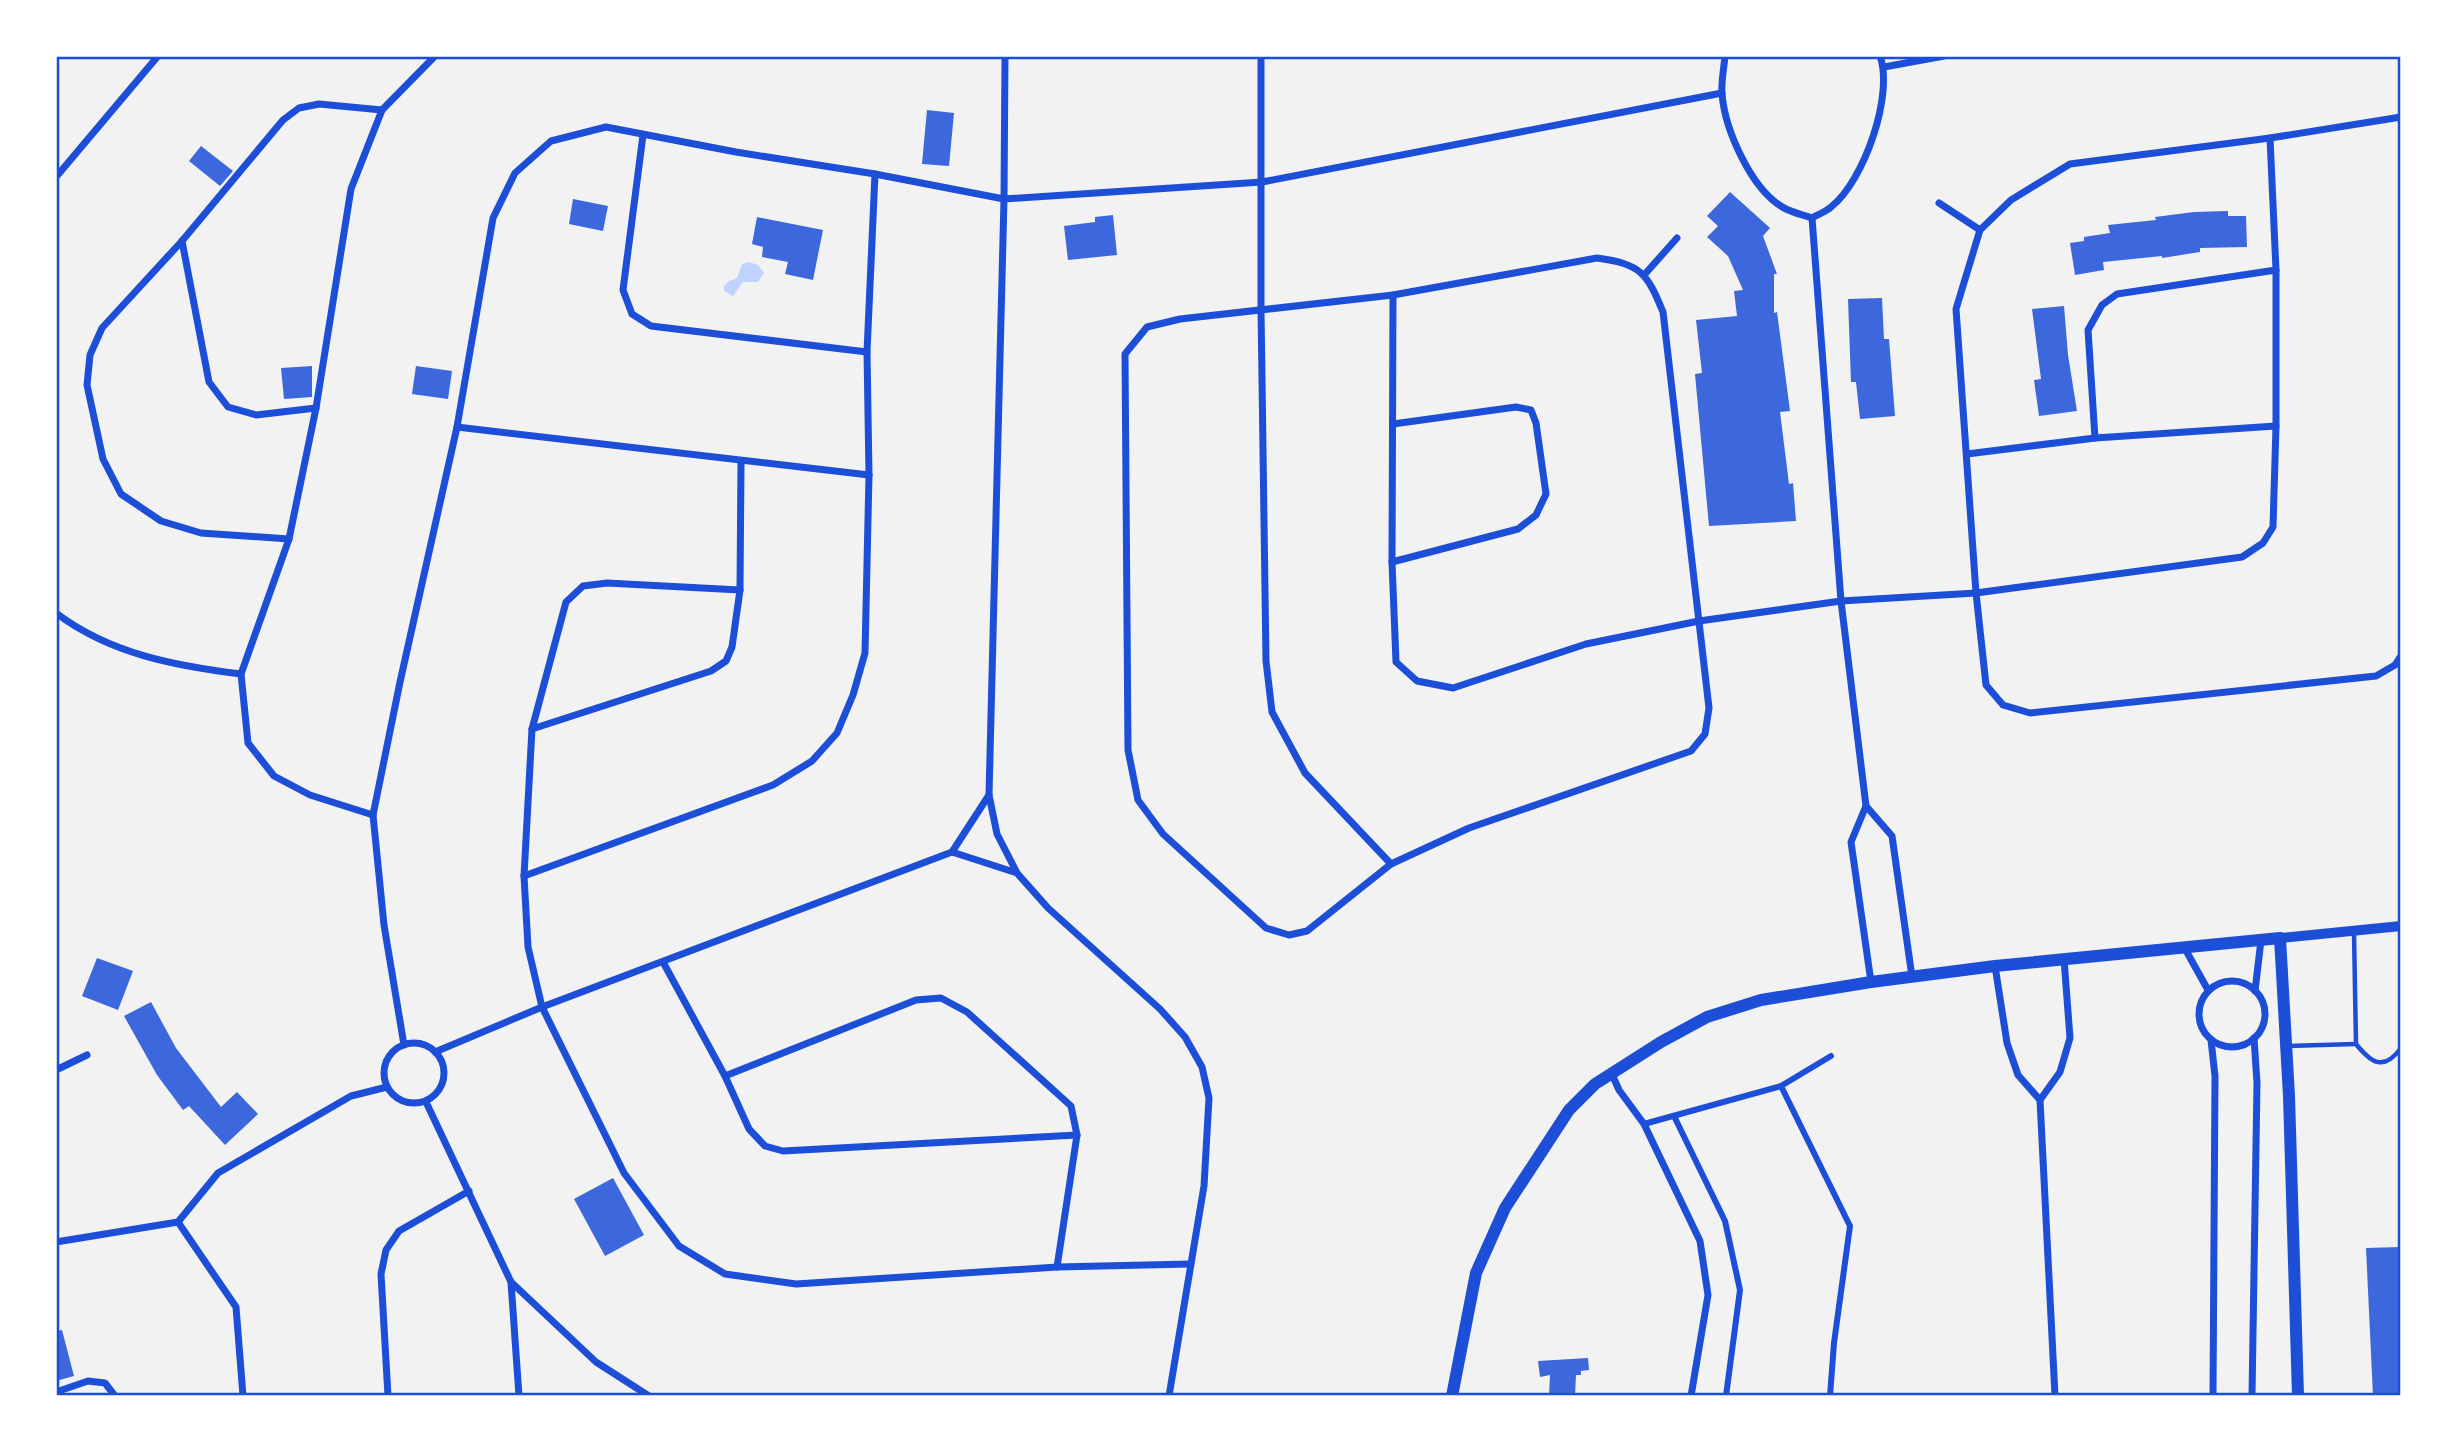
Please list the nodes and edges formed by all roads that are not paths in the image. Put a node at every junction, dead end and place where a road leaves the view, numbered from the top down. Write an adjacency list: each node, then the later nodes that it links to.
1 (158, 56): 15 (street)
2 (435, 56): 10 (street)
3 (1005, 56): 17 (street)
4 (1261, 56): 16 (street)
5 (1725, 56): 9 (street)
6 (1880, 56): 8 (street)
7 (1944, 56): 8 (street)
8 (1884, 67): 19 (street)
9 (1722, 93): 16 (street); 19 (street)
10 (382, 110): 22 (street); 28 (street)
11 (2401, 117): 13 (street)
12 (643, 135): 14 (street); 27 (street); 31 (street)
13 (2270, 138): 20 (street); 23 (street)
14 (875, 174): 17 (street); 27 (street)
15 (56, 177)
16 (1262, 182): 17 (street); 26 (street)
17 (1004, 200): 46 (street)
18 (1939, 203): 20 (street)
19 (1812, 218): 40 (street)
20 (1980, 230): 33 (street)
21 (1678, 238): 24 (street)
22 (182, 241): 28 (street); 36 (street)
23 (2276, 270): 30 (street); 32 (street)
24 (1645, 274): 25 (street); 42 (street)
25 (1393, 295): 26 (street); 29 (street)
26 (1261, 309): 50 (street); 50 (street)
27 (867, 352): 35 (street)
28 (316, 408): 36 (street)
29 (1392, 424): 37 (street); 37 (street)
30 (2276, 426): 32 (street); 39 (street)
31 (457, 427): 34 (street); 48 (street)
32 (2095, 438): 33 (street)
33 (1967, 454): 39 (street)
34 (741, 462): 35 (street); 38 (street)
35 (869, 475): 52 (street)
36 (289, 539): 44 (street)
37 (1392, 562): 42 (street)
38 (740, 590): 45 (street); 45 (street)
39 (1976, 593): 40 (street); 43 (street)
40 (1841, 601): 42 (street); 47 (street)
41 (56, 613): 44 (street)
42 (1699, 621): 50 (street)
43 (2401, 656)
44 (241, 674): 48 (street)
45 (531, 729): 52 (street)
46 (989, 795): 49 (street); 51 (street)
47 (1866, 806): 61 (street); 62 (street)
48 (373, 815): 69 (street)
49 (952, 852): 51 (street); 59 (street)
50 (1391, 864)
51 (1017, 873): 88 (street)
52 (524, 876): 65 (street)
53 (2401, 926): 54 (street)
54 (2354, 930): 55 (street); 68 (lane)
55 (2280, 938): 56 (main road); 70 (main road)
56 (2262, 940): 57 (main road); 64 (street)
57 (2184, 947): 58 (main road); 63 (street)
58 (2064, 959): 60 (main road); 80 (street)
59 (663, 962): 65 (street); 77 (street)
60 (1995, 966): 61 (main road); 80 (street)
61 (1912, 977): 62 (main road)
62 (1871, 982): 76 (main road)
63 (2208, 990): 64 (street); 67 (street)
64 (2255, 990): 66 (street)
65 (542, 1007): 72 (street); 89 (street)
66 (2254, 1038): 67 (street); 104 (street)
67 (2211, 1040): 103 (street)
68 (2356, 1044): 70 (lane); 71 (lane)
69 (404, 1045): 72 (street); 79 (street)
70 (2286, 1046): 105 (main road)
71 (2401, 1048)
72 (435, 1052): 81 (street)
73 (87, 1055): 75 (street)
74 (1830, 1056): 78 (street)
75 (56, 1070)
76 (1611, 1072): 83 (street); 98 (main road)
77 (725, 1076): 84 (street); 84 (street)
78 (1781, 1086): 82 (street); 101 (street)
79 (387, 1087): 81 (street); 86 (street)
80 (2040, 1100): 102 (street)
81 (426, 1101): 85 (street)
82 (1674, 1115): 83 (street); 100 (street)
83 (1644, 1124): 99 (street)
84 (1077, 1135): 89 (street)
85 (469, 1191): 90 (street); 94 (street)
86 (178, 1222): 87 (street); 93 (street)
87 (56, 1242)
88 (1190, 1264): 89 (street); 97 (street)
89 (1057, 1267)
90 (511, 1282): 95 (street); 96 (street)
91 (56, 1392): 92 (street)
92 (116, 1396)
93 (243, 1396)
94 (388, 1396)
95 (519, 1396)
96 (649, 1396)
97 (1170, 1396)
98 (1452, 1396)
99 (1691, 1396)
100 (1726, 1396)
101 (1830, 1396)
102 (2055, 1396)
103 (2213, 1396)
104 (2252, 1396)
105 (2298, 1396)

